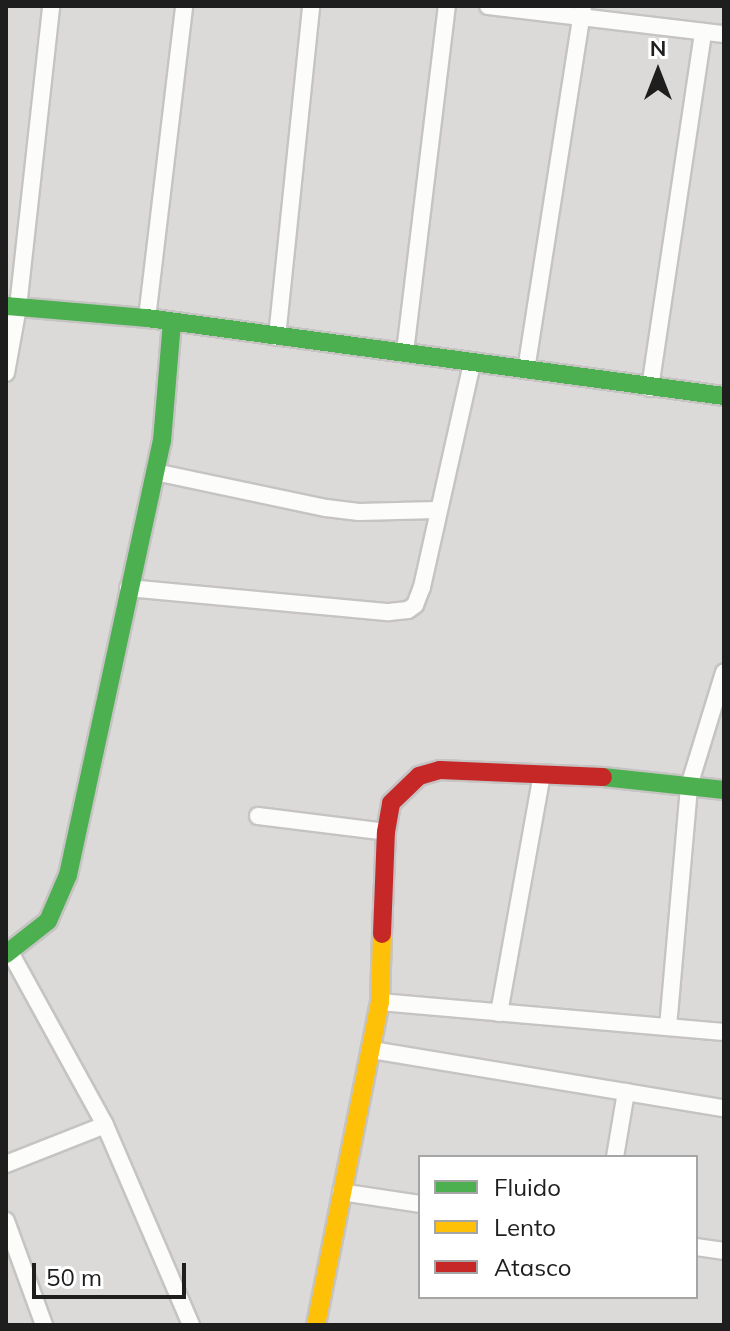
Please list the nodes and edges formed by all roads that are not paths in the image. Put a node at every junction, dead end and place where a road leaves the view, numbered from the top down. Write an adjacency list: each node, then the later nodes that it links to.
1 (51, 6): 9 (street)
2 (184, 6): 10 (street)
3 (311, 6): 12 (street)
4 (447, 6): 13 (street)
5 (488, 6): 6 (street)
6 (583, 12): 7 (street); 15 (street)
7 (703, 32): 8 (street); 17 (street)
8 (724, 34)
9 (12, 306): 10 (street); 16 (street)
10 (147, 318): 11 (street)
11 (172, 323): 12 (street); 19 (street)
12 (277, 337): 13 (street)
13 (405, 352): 14 (street)
14 (472, 364): 15 (street); 20 (street)
15 (526, 370): 17 (street)
16 (6, 373)
17 (650, 388): 18 (street)
18 (724, 396)
19 (155, 472): 20 (street); 21 (street)
20 (437, 510): 21 (street)
21 (128, 588): 28 (street)
22 (724, 672): 24 (street)
23 (542, 774): 24 (street); 27 (street); 30 (street)
24 (689, 786): 25 (street); 31 (street)
25 (724, 790)
26 (258, 816): 27 (street)
27 (386, 832): 29 (street)
28 (8, 953): 36 (street)
29 (380, 1002): 30 (street); 33 (street)
30 (499, 1013): 31 (street)
31 (668, 1027): 32 (street)
32 (724, 1032)
33 (372, 1050): 34 (street); 39 (street)
34 (626, 1092): 35 (street); 37 (street)
35 (724, 1108)
36 (105, 1125): 38 (street); 45 (street)
37 (615, 1155)
38 (6, 1164)
39 (341, 1192): 40 (street); 46 (street)
40 (418, 1204)
41 (6, 1221): 44 (street)
42 (698, 1247): 43 (street)
43 (724, 1251)
44 (44, 1325)
45 (191, 1325)
46 (316, 1325)

